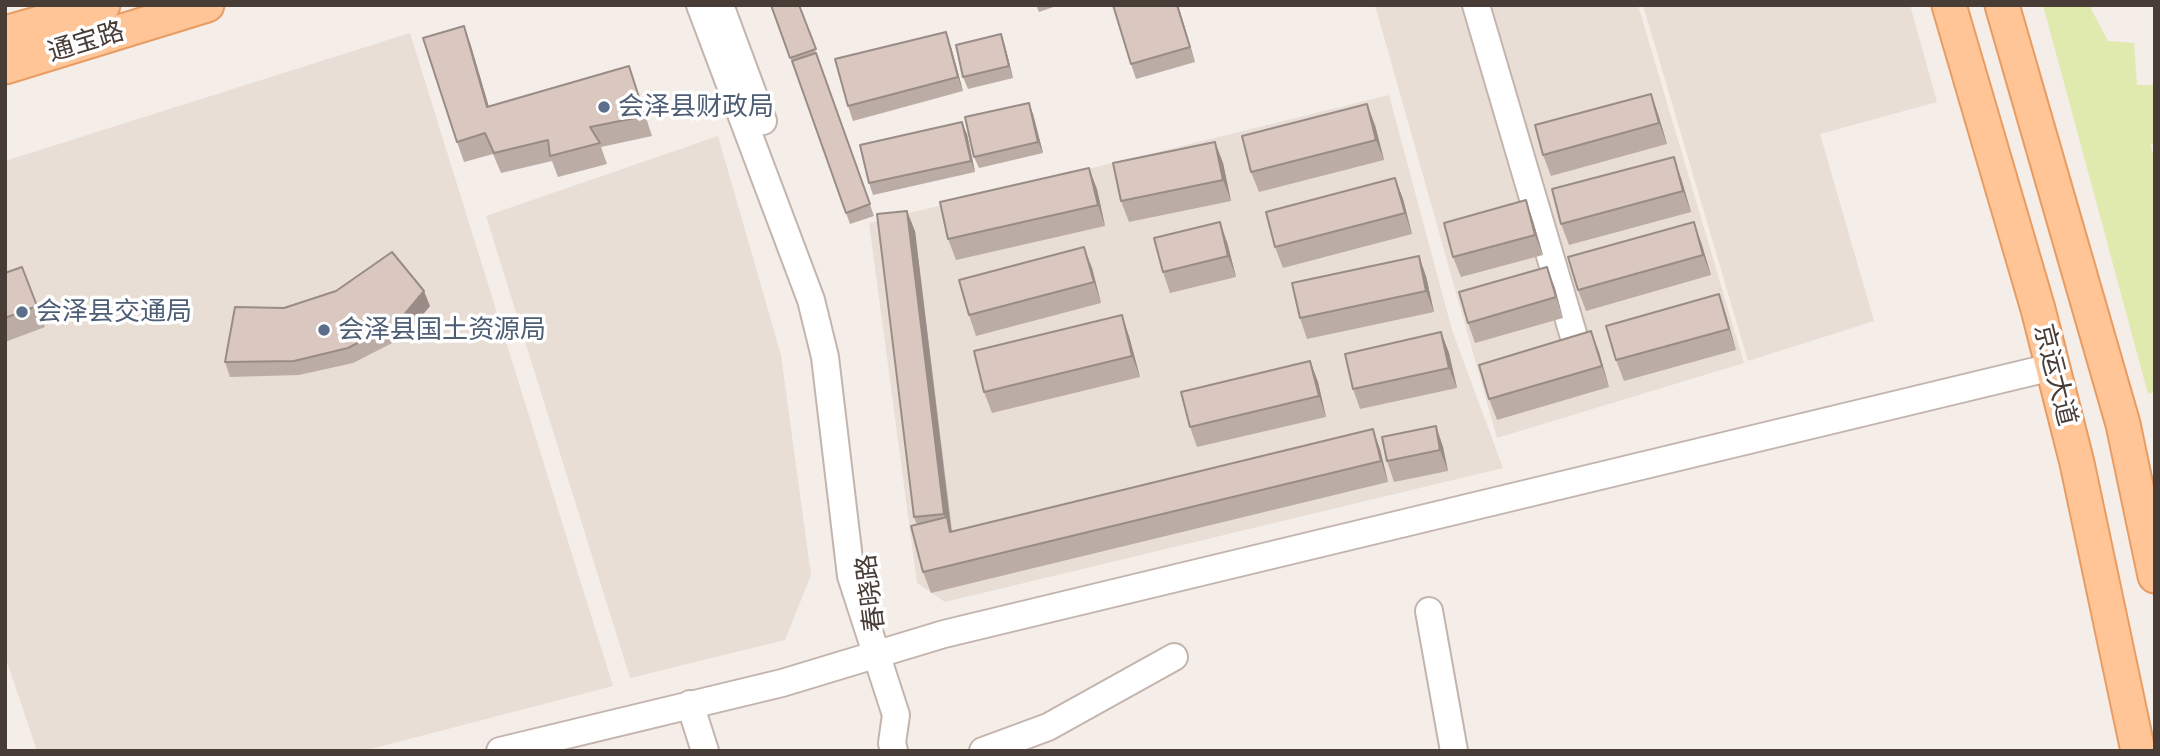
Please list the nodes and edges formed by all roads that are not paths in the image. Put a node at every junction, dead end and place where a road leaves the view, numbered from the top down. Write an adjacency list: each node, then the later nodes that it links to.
1 (103, 5): 8 (main road)
2 (207, 5): 9 (main road, 通宝路)
3 (700, 5): 14 (street, 春晓路)
4 (720, 5): 14 (street, 春晓路)
5 (1476, 5): 10 (street)
6 (1949, 5): 11 (main road, 京运大道)
7 (2002, 5): 12 (main road, 京运大道)
8 (5, 33)
9 (5, 67)
10 (1574, 337)
11 (2052, 367): 14 (street); 22 (main road, 京运大道)
12 (2155, 576)
13 (1430, 611): 21 (street)
14 (878, 654): 16 (street); 19 (street)
15 (1174, 657): 20 (street)
16 (690, 704): 17 (street); 18 (street)
17 (500, 751)
18 (705, 751)
19 (894, 751)
20 (983, 751)
21 (1454, 751)
22 (2138, 751)

